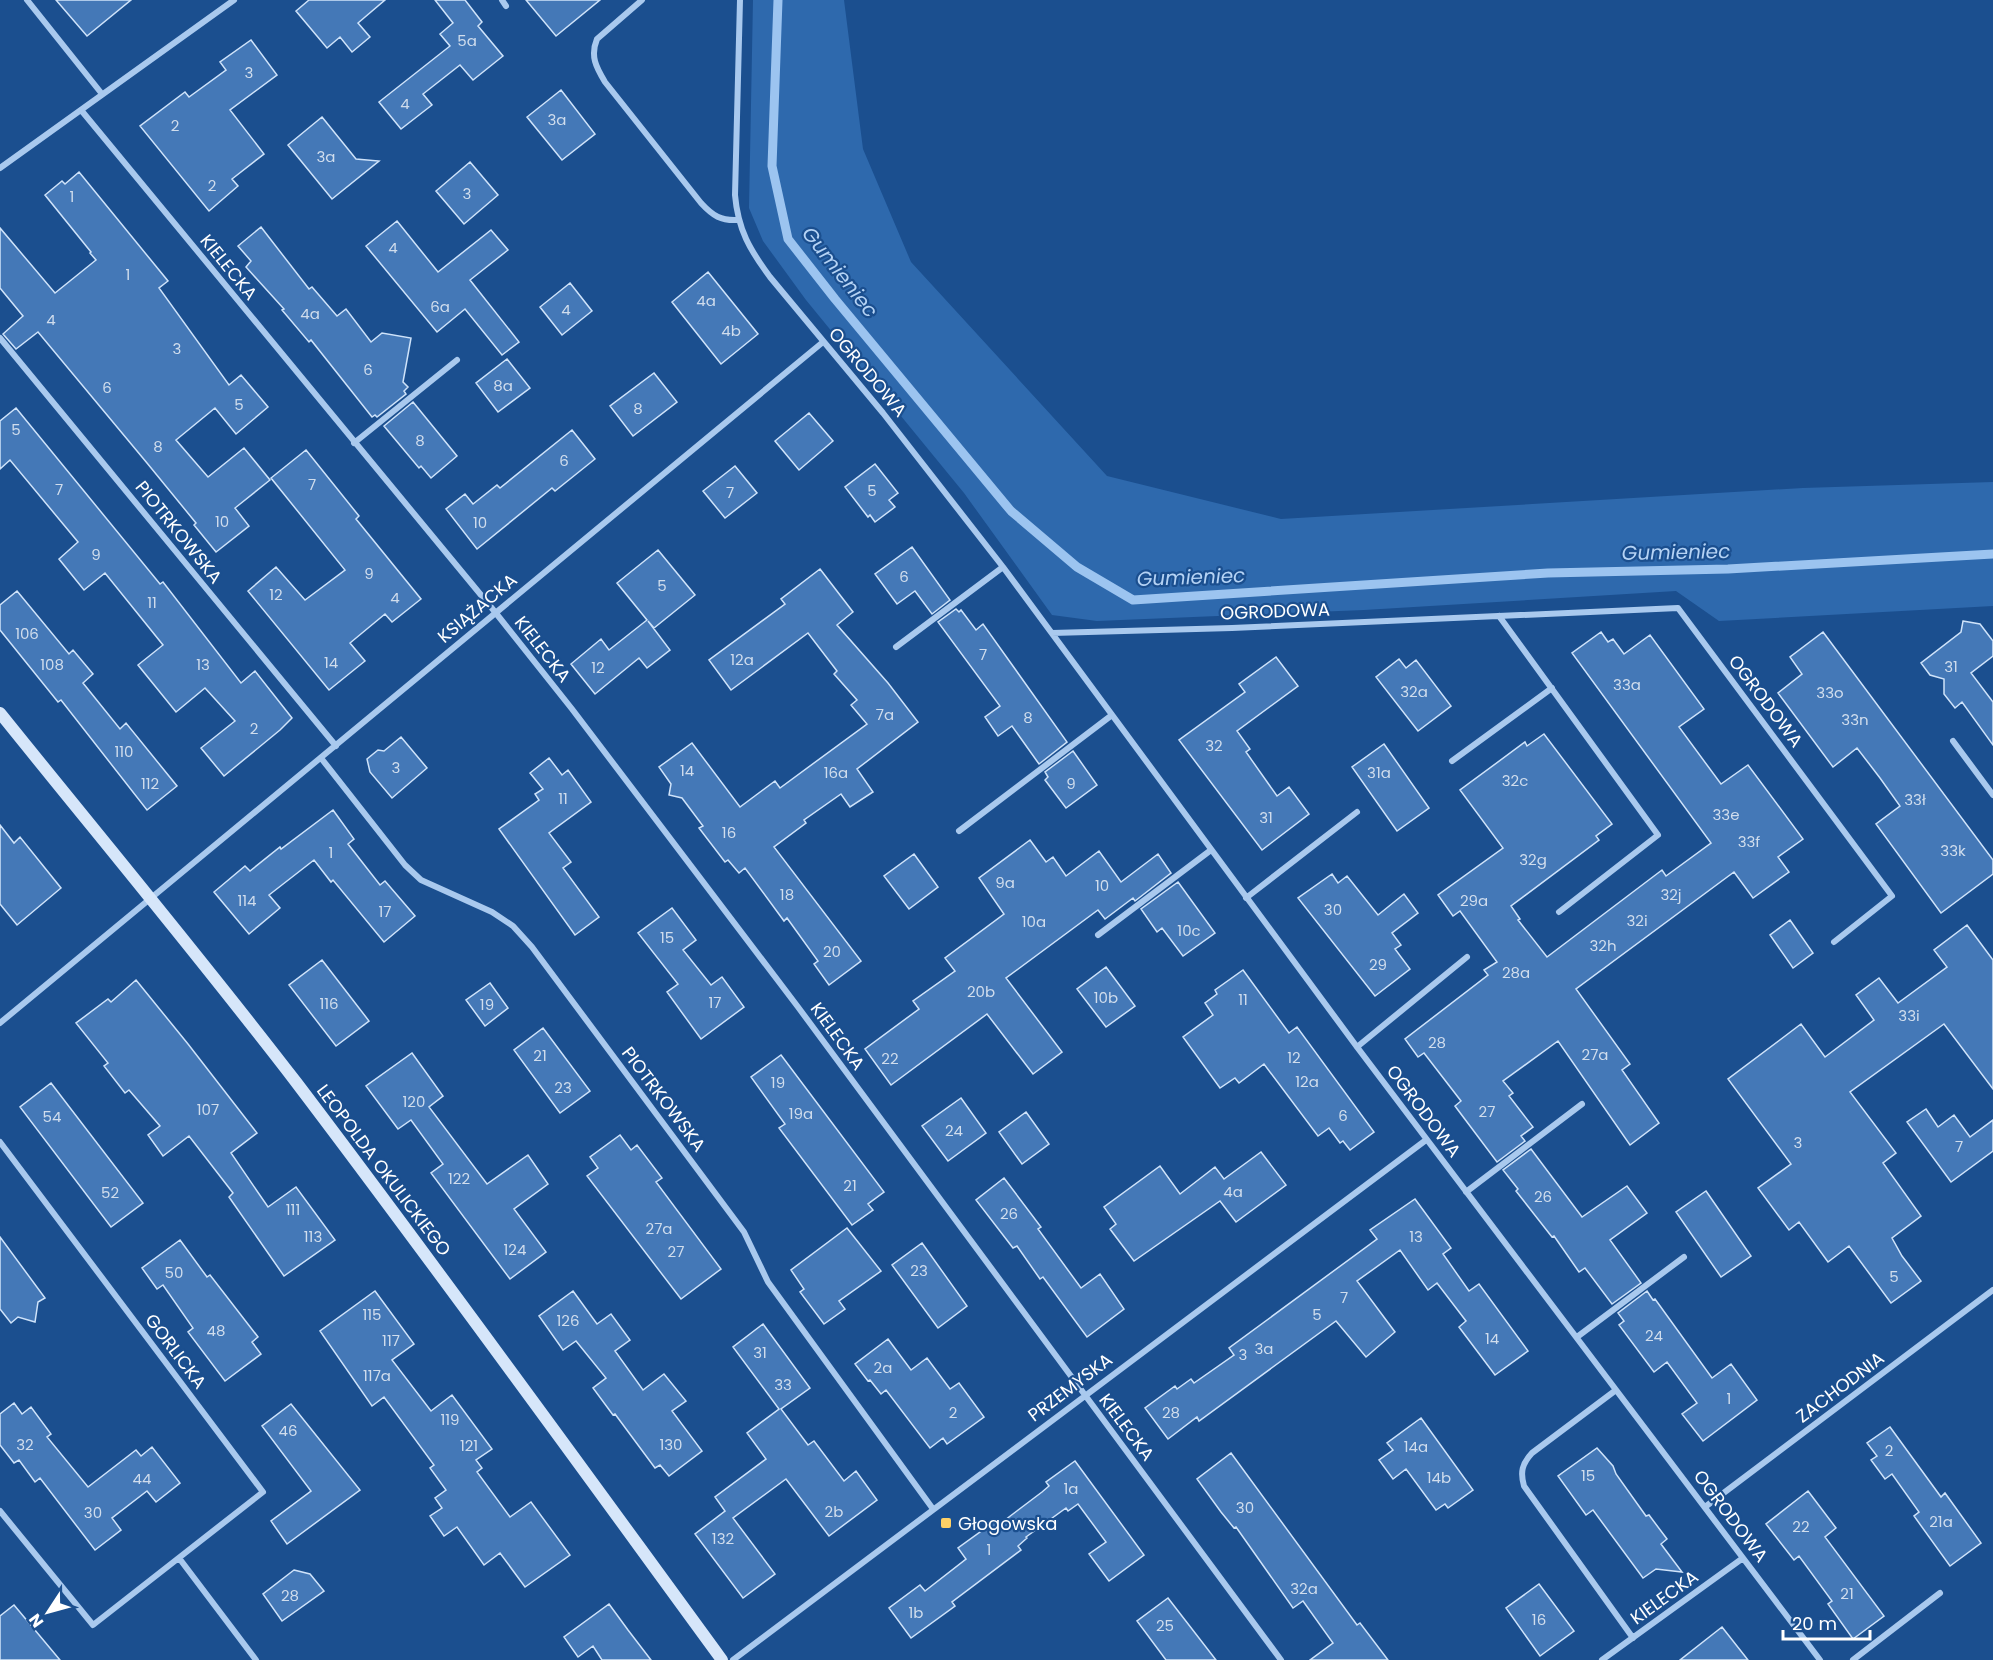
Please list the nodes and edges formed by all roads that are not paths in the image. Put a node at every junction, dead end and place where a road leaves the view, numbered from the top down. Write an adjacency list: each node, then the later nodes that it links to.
1 (27, 0): 5 (street)
2 (234, 0): 5 (street)
3 (642, 0): 8 (street)
4 (740, 0): 8 (street, OGRODOWA)
5 (102, 94): 6 (street)
6 (81, 110): 7 (street); 12 (street, KIELECKA)
7 (0, 168)
8 (738, 220): 10 (street, OGRODOWA)
9 (0, 338): 22 (street, PIOTRKOWSKA)
10 (823, 342): 13 (street, OGRODOWA); 14 (street, KSIĄŻACKA)
11 (457, 360): 12 (street)
12 (354, 442): 14 (street, KIELECKA)
13 (1003, 567): 16 (street, OGRODOWA); 17 (street)
14 (495, 612): 22 (street, KSIĄŻACKA); 45 (street, KIELECKA)
15 (1499, 616): 16 (street, OGRODOWA); 18 (street); 33 (street, OGRODOWA)
16 (1052, 633): 20 (street, OGRODOWA)
17 (896, 647)
18 (1552, 688): 24 (street); 31 (street)
19 (0, 713): 29 (street, LEOPOLDA OKULICKIEGO)
20 (1112, 715): 27 (street); 28 (street, OGRODOWA)
21 (1953, 741): 25 (street)
22 (336, 746): 23 (street, KSIĄŻACKA)
23 (321, 758): 29 (street, KSIĄŻACKA); 47 (street, PIOTRKOWSKA)
24 (1452, 761)
25 (1993, 795)
26 (1357, 812): 30 (street)
27 (958, 831)
28 (1211, 850): 30 (street, OGRODOWA); 32 (street)
29 (151, 898): 35 (street); 54 (street, LEOPOLDA OKULICKIEGO)
30 (1246, 898): 36 (street, OGRODOWA)
31 (1559, 912)
32 (1098, 935)
33 (1834, 942)
34 (1467, 957): 36 (street)
35 (0, 1023)
36 (1357, 1047): 38 (street, OGRODOWA)
37 (1582, 1104): 40 (street)
38 (1426, 1140): 40 (street, OGRODOWA); 45 (street, PRZEMYSKA)
39 (0, 1142): 49 (street, GORLICKA)
40 (1467, 1192): 43 (street, OGRODOWA)
41 (1684, 1257): 43 (street)
42 (1993, 1290): 46 (street, ZACHODNIA)
43 (1576, 1337): 44 (street, OGRODOWA)
44 (1616, 1390): 46 (street, OGRODOWA); 52 (street)
45 (1084, 1395): 47 (street, PRZEMYSKA); 56 (street, KIELECKA)
46 (1705, 1507): 50 (street, OGRODOWA)
47 (933, 1509): 55 (street, PRZEMYSKA)
48 (0, 1511): 49 (street, GORLICKA)
49 (179, 1558): 53 (street)
50 (1743, 1558): 52 (street, KIELECKA); 58 (street, OGRODOWA)
51 (1940, 1593): 59 (street)
52 (1633, 1638): 57 (street, KIELECKA)
53 (256, 1660)
54 (722, 1660)
55 (733, 1660)
56 (1281, 1660)
57 (1602, 1660)
58 (1820, 1660)
59 (1853, 1660)

